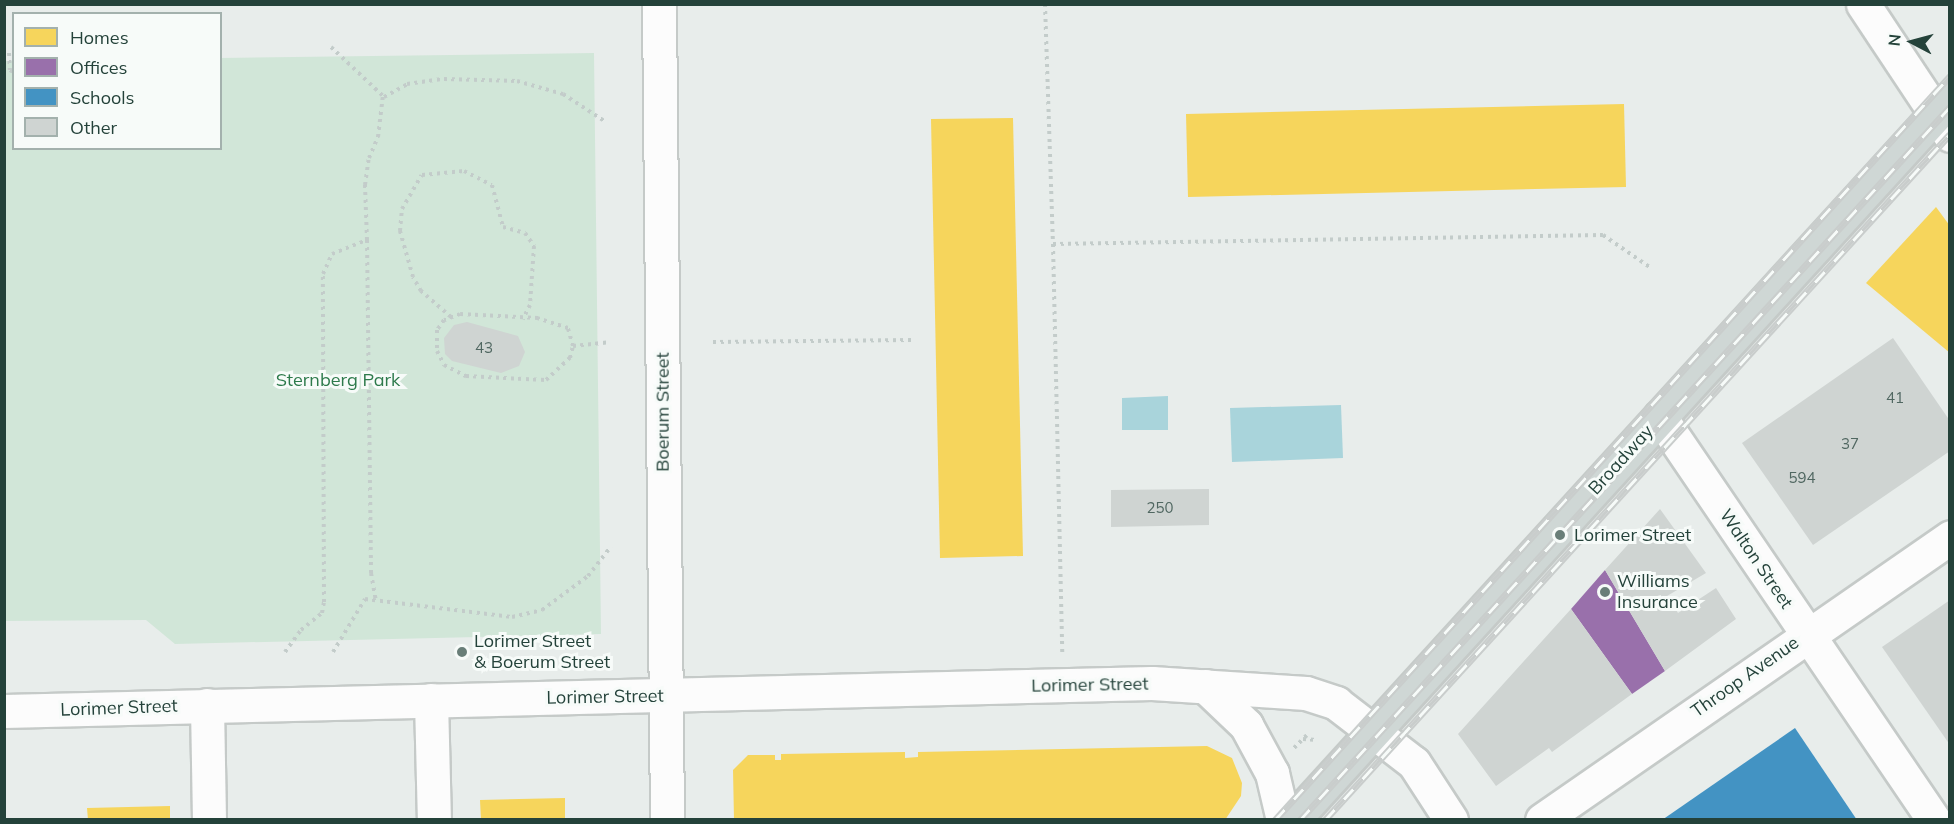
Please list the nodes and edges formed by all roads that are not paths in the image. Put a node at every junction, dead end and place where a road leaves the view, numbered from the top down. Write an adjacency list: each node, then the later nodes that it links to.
1 (659, 4): 8 (street, Boerum Street)
2 (1863, 4): 3 (street)
3 (1945, 117): 4 (main road, Broadway)
4 (1660, 417): 6 (street, Walton Street); 12 (main road, Broadway)
5 (1950, 537): 6 (street, Throop Avenue)
6 (1808, 634): 19 (street, Throop Avenue); 20 (street, Walton Street)
7 (1204, 686): 8 (street, Lorimer Street); 12 (street, Lorimer Street); 16 (street)
8 (665, 696): 9 (street, Lorimer Street); 15 (street, Boerum Street)
9 (431, 700): 10 (street, Lorimer Street); 14 (street)
10 (207, 705): 11 (street, Lorimer Street); 13 (street)
11 (4, 711)
12 (1374, 732): 17 (main road, Broadway); 18 (street, Lorimer Street)
13 (209, 819)
14 (434, 819)
15 (667, 819)
16 (1282, 819)
17 (1293, 819)
18 (1451, 819)
19 (1542, 819)
20 (1934, 819)

